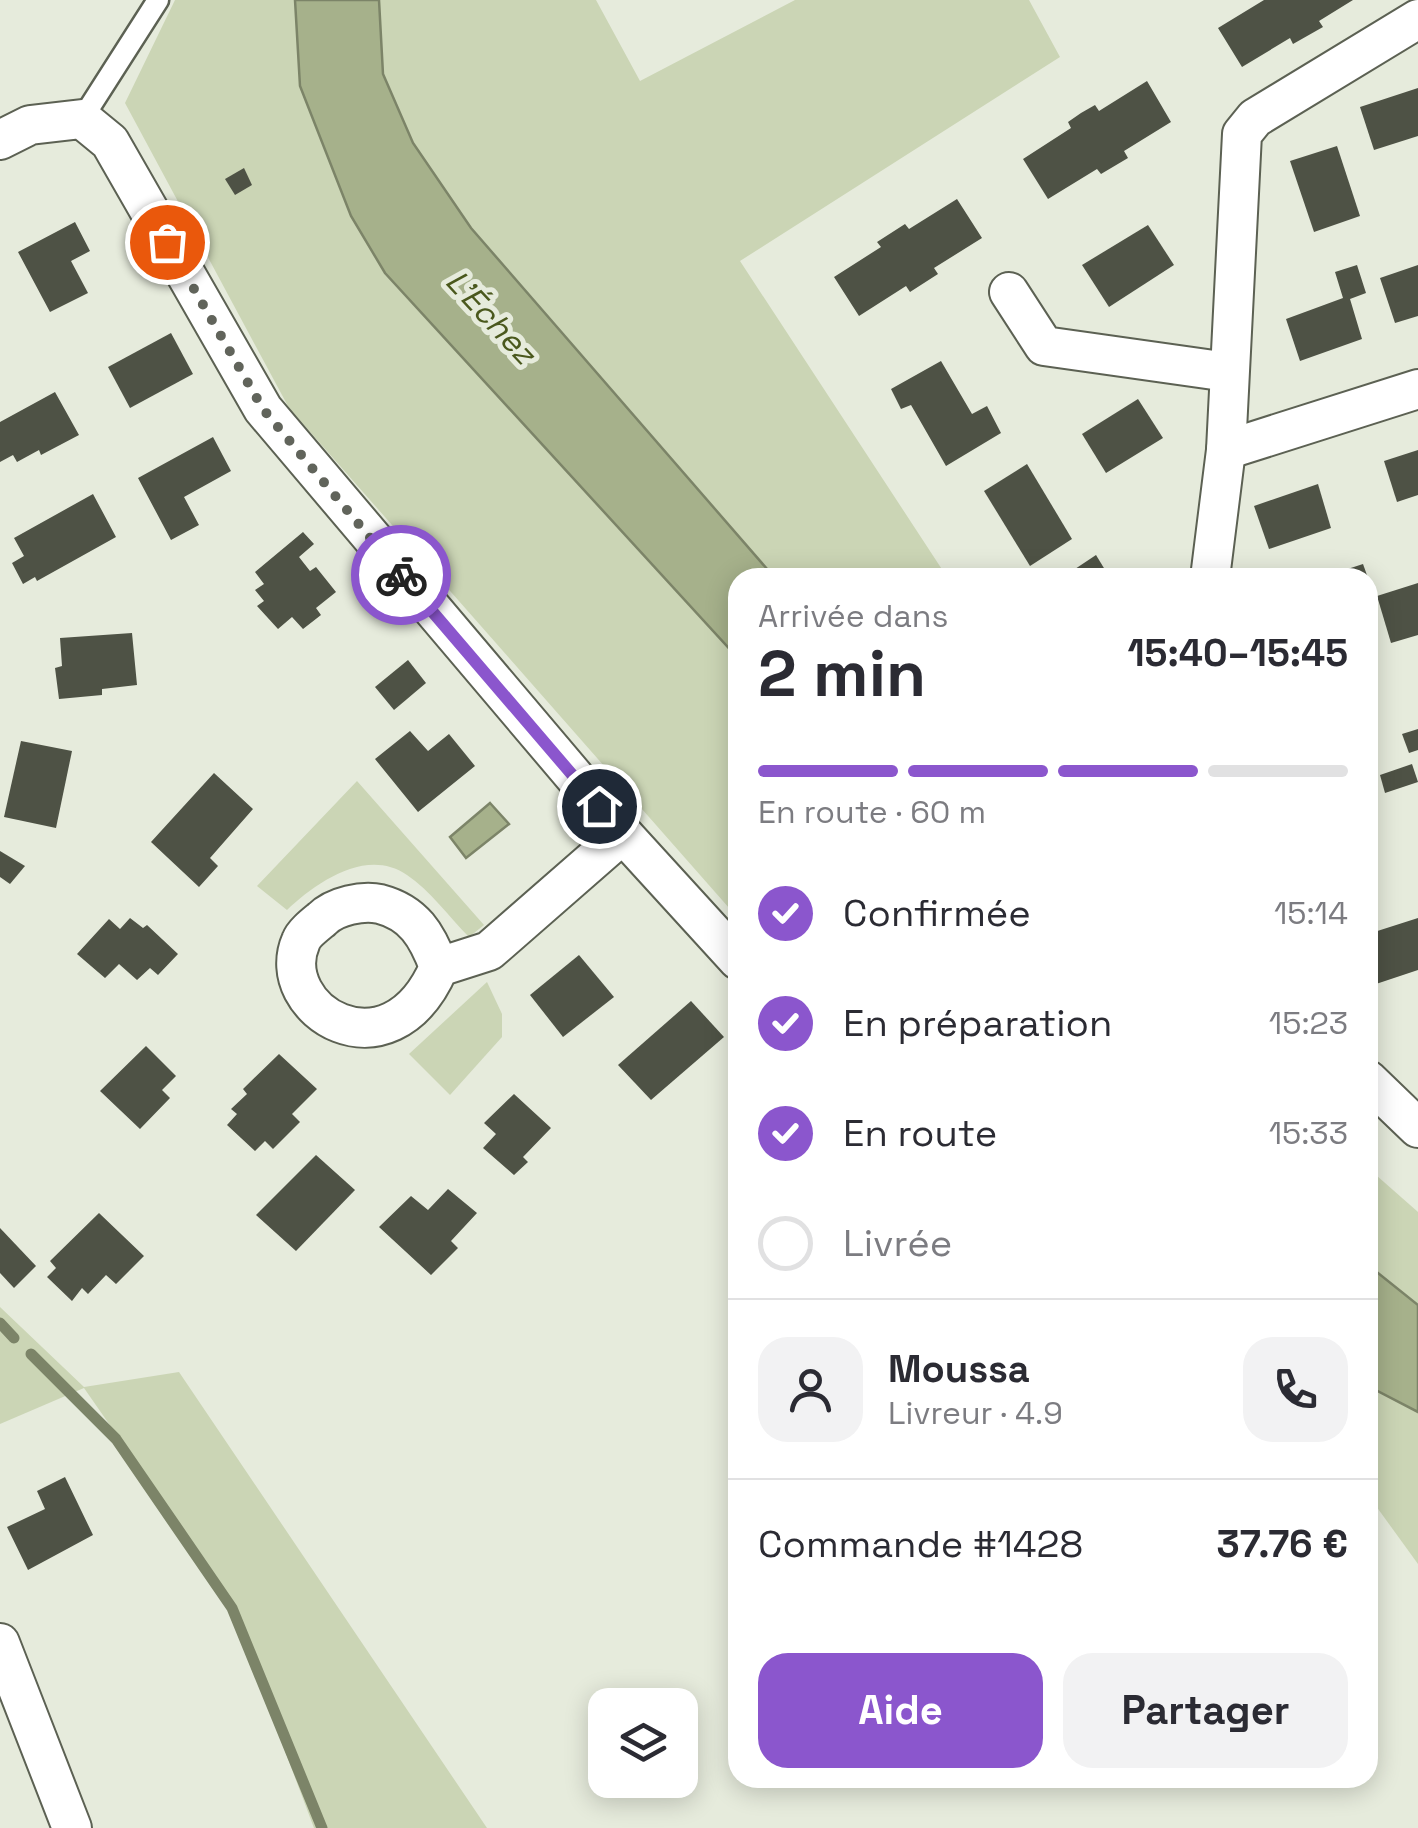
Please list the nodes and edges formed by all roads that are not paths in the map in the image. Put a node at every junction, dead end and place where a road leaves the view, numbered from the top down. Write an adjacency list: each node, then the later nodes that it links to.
1 (158, 0): 3 (lane)
2 (1418, 18): 6 (street)
3 (82, 120): 4 (street); 10 (street)
4 (0, 140)
5 (1009, 292): 6 (street)
6 (1228, 372): 8 (street)
7 (1418, 389): 8 (street)
8 (1226, 450): 9 (street)
9 (1211, 568)
10 (622, 834): 11 (street); 12 (street)
11 (728, 949)
12 (440, 967)
13 (1378, 1090): 14 (street)
14 (1418, 1128)
15 (0, 1643): 16 (street)
16 (72, 1828)

